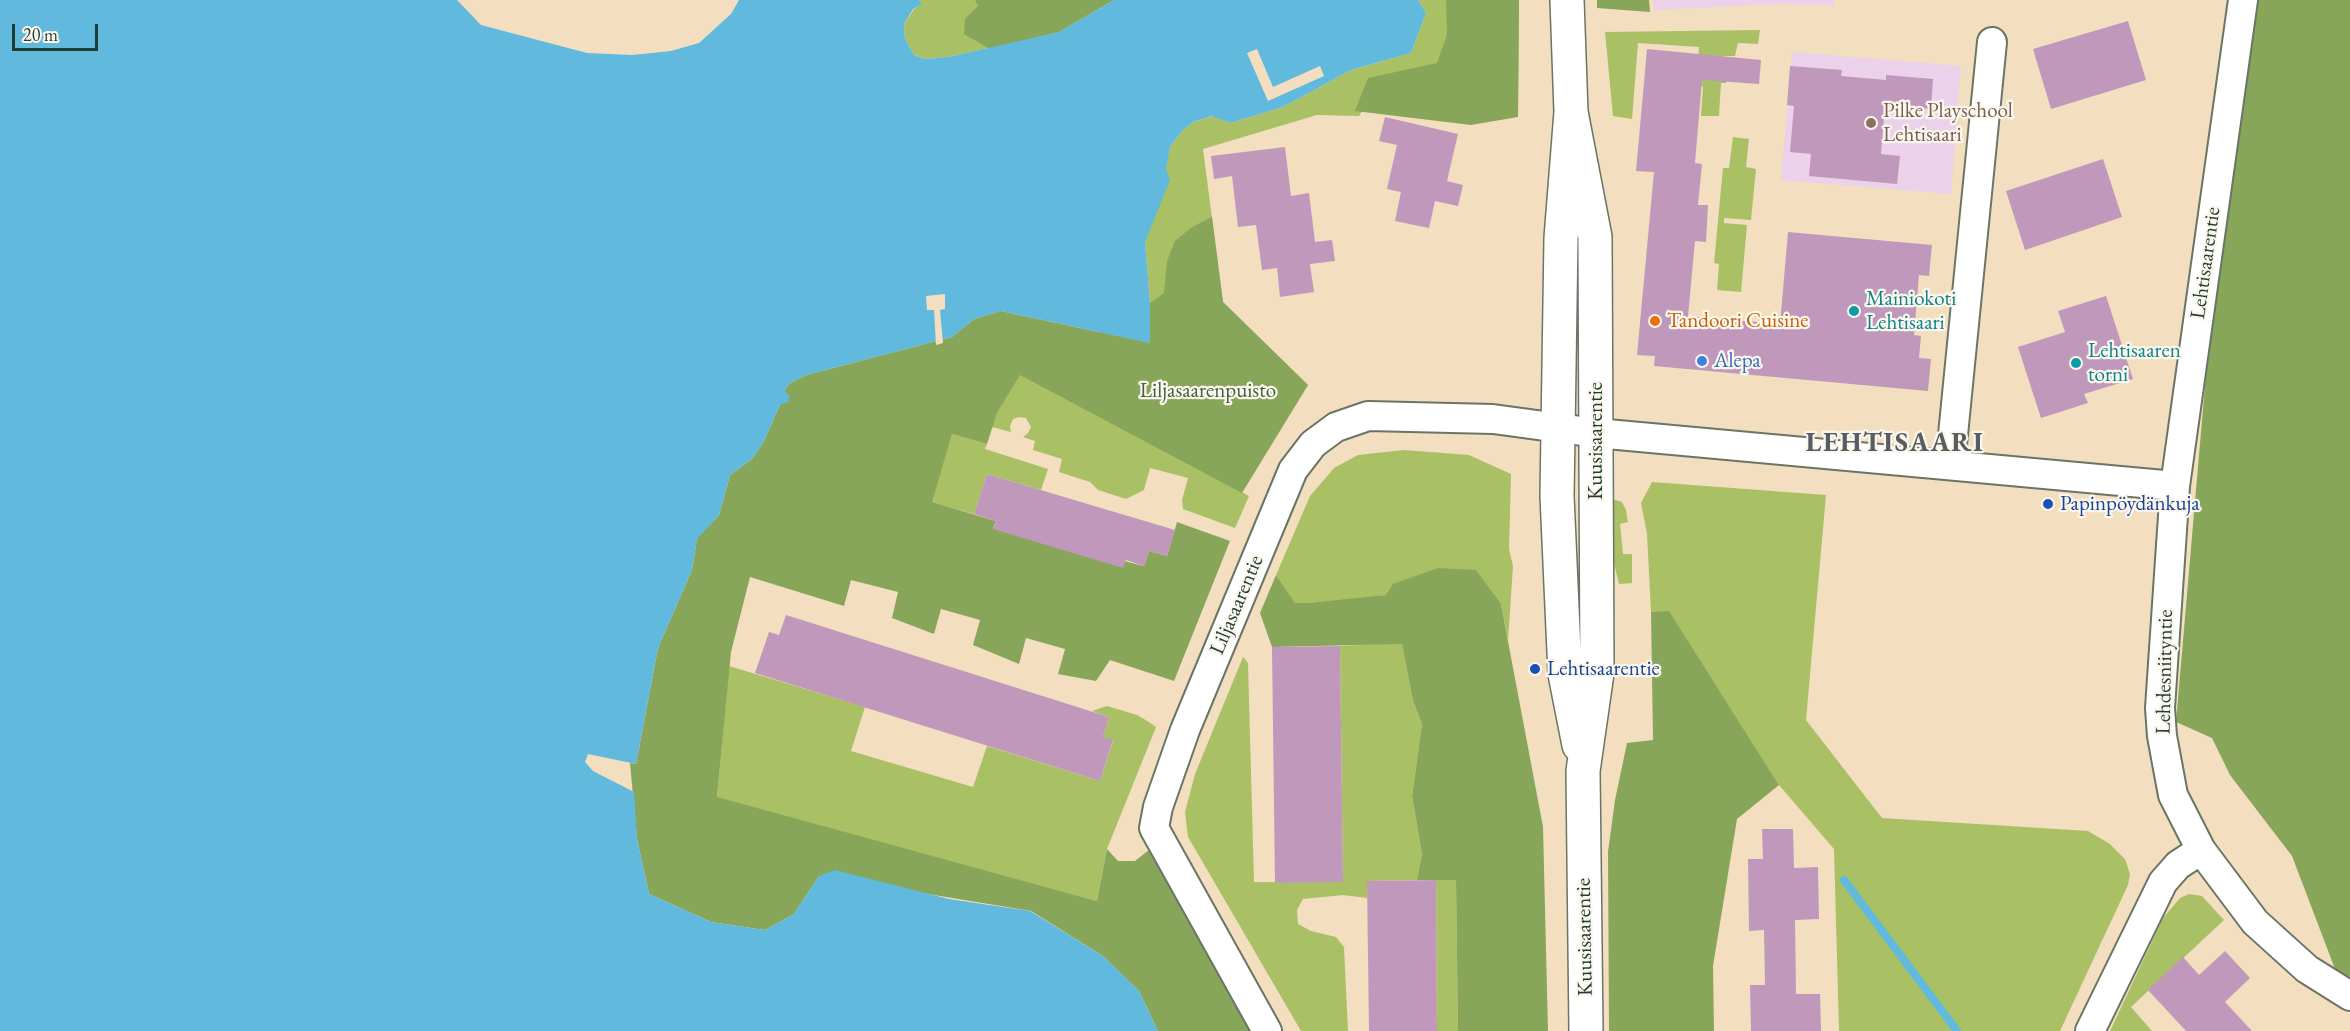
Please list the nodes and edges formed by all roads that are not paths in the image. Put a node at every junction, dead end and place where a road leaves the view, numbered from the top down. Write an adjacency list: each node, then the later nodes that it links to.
1 (1567, 0): 4 (main road, Kuusisaarentie)
2 (2243, 0): 8 (street, Lehtisaarentie)
3 (1992, 42): 7 (street)
4 (1571, 112): 5 (main road, Kuusisaarentie); 6 (main road, Kuusisaarentie)
5 (1558, 428): 6 (street, Liljasaarentie); 9 (main road, Kuusisaarentie); 12 (street, Liljasaarentie)
6 (1596, 433): 7 (street); 9 (main road, Kuusisaarentie)
7 (1950, 465): 8 (street)
8 (2175, 486): 10 (street, Lehdesniityntie)
9 (1583, 771): 13 (main road, Kuusisaarentie)
10 (2201, 850): 11 (street, Lehdesniityntie); 14 (street)
11 (2350, 996)
12 (1267, 1031)
13 (1586, 1031)
14 (2090, 1031)

